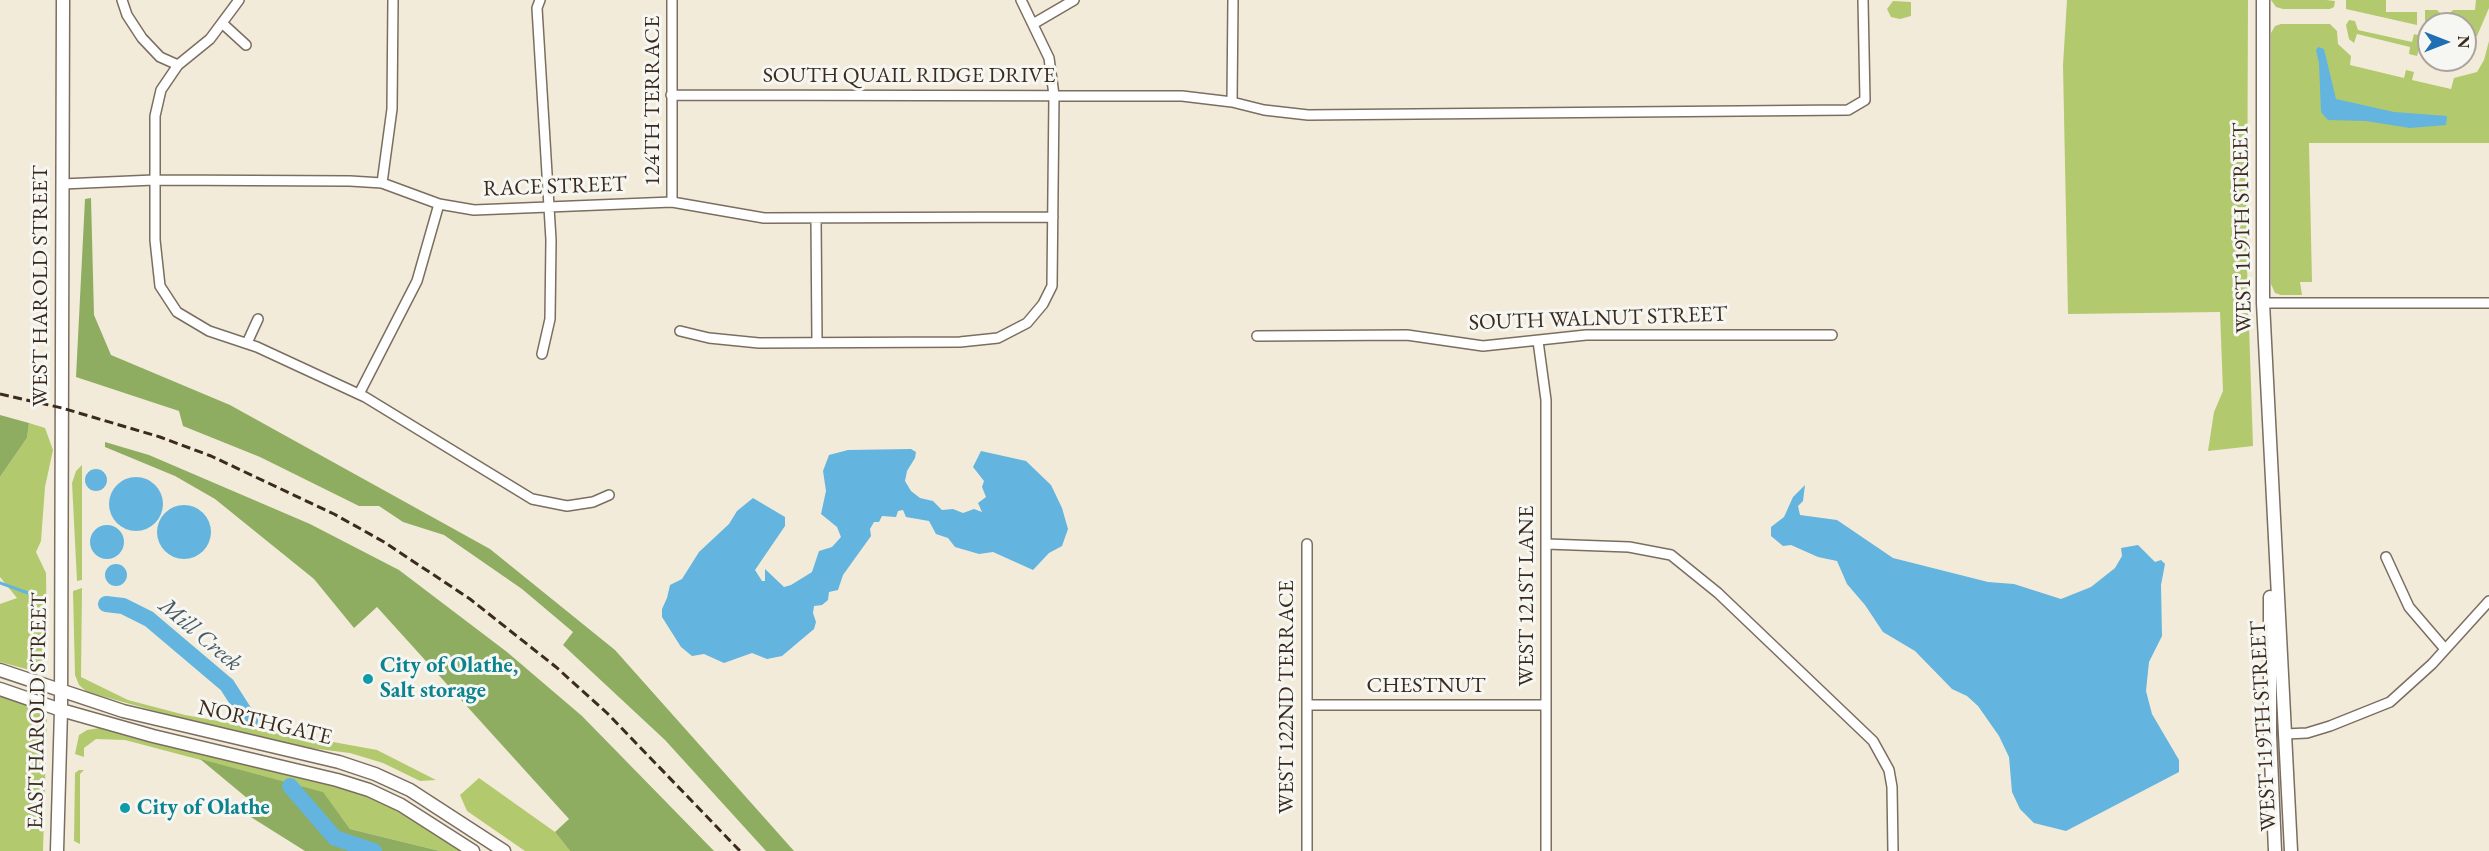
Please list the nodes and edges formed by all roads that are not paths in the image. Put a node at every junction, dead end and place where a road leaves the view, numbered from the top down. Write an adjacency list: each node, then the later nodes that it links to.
1 (63, 0): 21 (main road, WEST HAROLD STREET)
2 (122, 0): 15 (street)
3 (239, 0): 12 (street)
4 (393, 0): 20 (street)
5 (540, 0): 24 (street)
6 (672, 0): 16 (street, 124TH TERRACE)
7 (1021, 0): 13 (street)
8 (1074, 0): 13 (street)
9 (1233, 0): 18 (street)
10 (1863, 0): 18 (street, SOUTH QUAIL RIDGE DRIVE)
11 (2263, 0): 27 (main road, WEST 119TH STREET)
12 (222, 23): 14 (street); 15 (street)
13 (1033, 24): 17 (street)
14 (246, 45)
15 (178, 65): 19 (street)
16 (671, 95): 17 (street, SOUTH QUAIL RIDGE DRIVE); 22 (street, 124TH TERRACE)
17 (1054, 95): 18 (street, SOUTH QUAIL RIDGE DRIVE); 25 (street)
18 (1232, 102)
19 (154, 180): 20 (street, RACE STREET); 21 (street, RACE STREET); 35 (street)
20 (382, 183): 23 (street, RACE STREET)
21 (62, 184): 43 (main road, WEST HAROLD STREET)
22 (672, 202): 24 (street, RACE STREET); 26 (street, RACE STREET)
23 (439, 204): 24 (street, RACE STREET); 37 (street)
24 (549, 207): 36 (street)
25 (1053, 217): 26 (street, RACE STREET); 34 (street)
26 (816, 218): 34 (street)
27 (2263, 303): 28 (street); 38 (main road, WEST 119TH STREET)
28 (2489, 303)
29 (258, 319): 35 (street)
30 (680, 331): 34 (street)
31 (1832, 335): 33 (street, SOUTH WALNUT STREET)
32 (1257, 336): 33 (street, SOUTH WALNUT STREET)
33 (1538, 341): 41 (street, WEST 121ST LANE)
34 (817, 342)
35 (247, 343): 37 (street)
36 (542, 354)
37 (358, 394): 39 (street)
38 (2271, 455): 52 (main road, WEST 119TH STREET); 59 (main road, WEST 119TH STREET)
39 (609, 495)
40 (1307, 544): 49 (street, WEST 122ND TERRACE)
41 (1547, 544): 50 (street, WEST 121ST LANE); 58 (street)
42 (2386, 557): 45 (street)
43 (62, 572): 48 (main road, EAST HAROLD STREET)
44 (2489, 601): 45 (street)
45 (2445, 649): 52 (street)
46 (0, 670): 48 (main road, NORTHGATE)
47 (0, 689): 51 (main road, NORTHGATE)
48 (61, 692): 51 (main road, EAST HAROLD STREET); 55 (main road, NORTHGATE)
49 (1307, 705): 50 (street, CHESTNUT); 56 (street, WEST 122ND TERRACE)
50 (1546, 705): 57 (street, WEST 121ST LANE)
51 (61, 710): 53 (main road, EAST HAROLD STREET); 54 (main road, NORTHGATE)
52 (2284, 734): 60 (main road, WEST 119TH STREET)
53 (57, 851)
54 (473, 851)
55 (504, 851)
56 (1307, 851)
57 (1546, 851)
58 (1893, 851)
59 (2275, 851)
60 (2291, 851)

